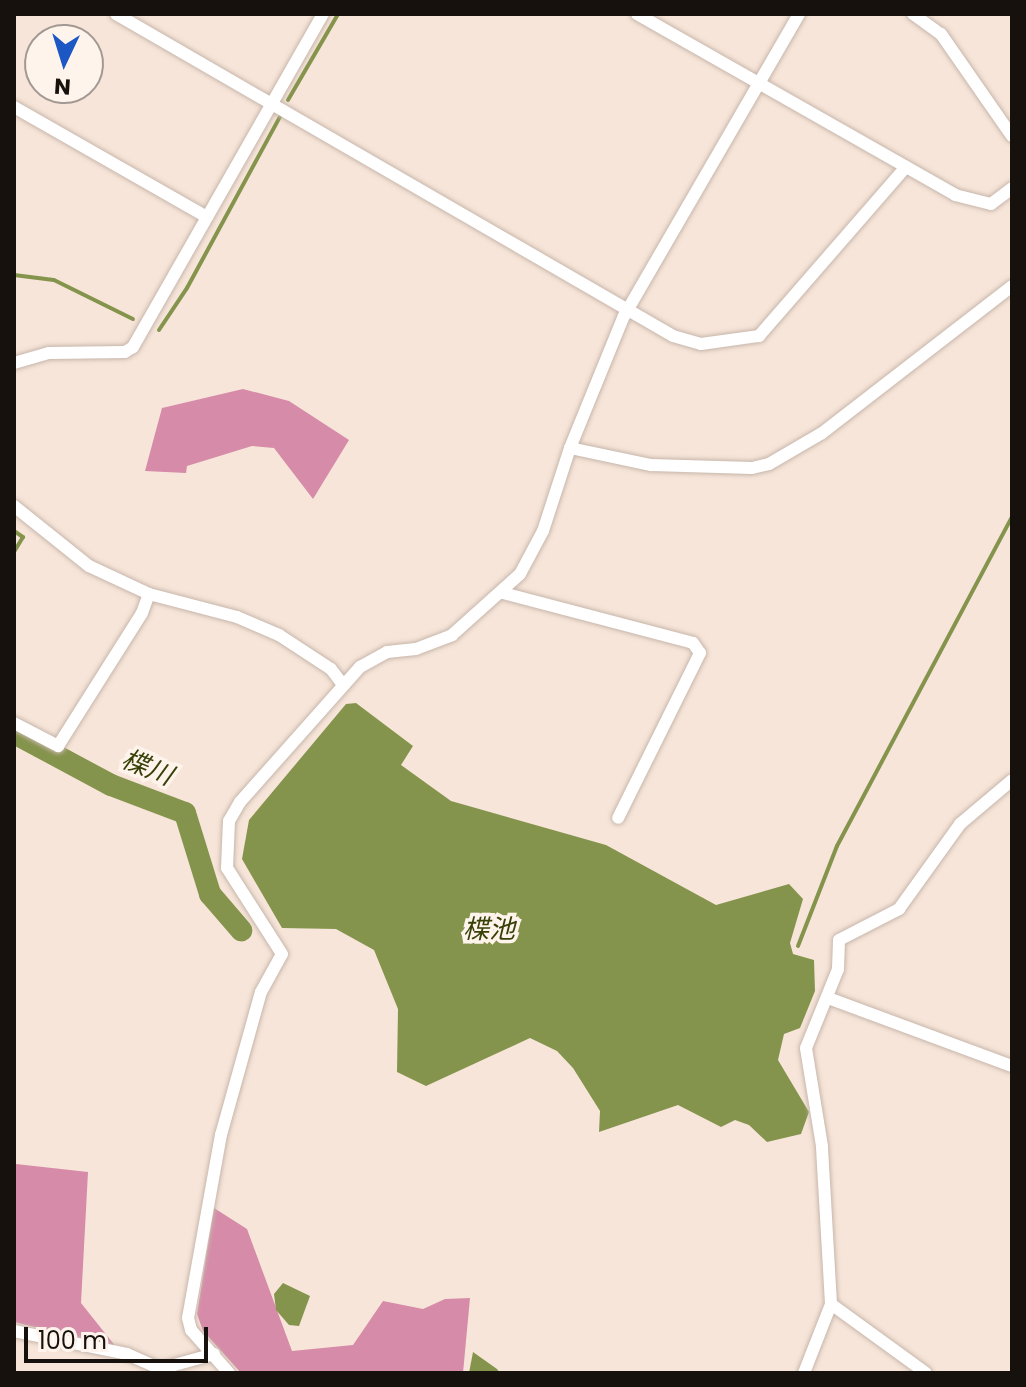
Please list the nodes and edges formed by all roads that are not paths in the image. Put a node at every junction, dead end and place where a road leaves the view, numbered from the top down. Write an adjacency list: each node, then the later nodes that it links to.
1 (116, 14): 7 (street)
2 (147, 14): 7 (street)
3 (323, 14): 9 (street)
4 (637, 14): 8 (street)
5 (799, 14): 8 (street)
6 (913, 14): 11 (street)
7 (139, 27): 9 (street)
8 (760, 84): 12 (street); 16 (street)
9 (272, 103): 14 (street); 16 (street)
10 (14, 107): 14 (street)
11 (1012, 136)
12 (906, 167): 13 (street); 16 (street)
13 (1012, 188)
14 (207, 217): 17 (street)
15 (1012, 286): 18 (street)
16 (628, 310): 18 (street)
17 (14, 363)
18 (570, 448): 20 (street)
19 (14, 506): 21 (street)
20 (503, 593): 22 (street); 25 (street)
21 (149, 594): 22 (street); 23 (street)
22 (343, 685): 30 (street)
23 (14, 723)
24 (1012, 780): 26 (street)
25 (618, 818)
26 (828, 998): 27 (street); 28 (street)
27 (1012, 1066)
28 (831, 1304): 33 (street); 34 (street)
29 (14, 1331): 31 (street)
30 (214, 1354): 31 (street); 32 (street)
31 (141, 1368)
32 (229, 1373)
33 (804, 1373)
34 (926, 1373)

